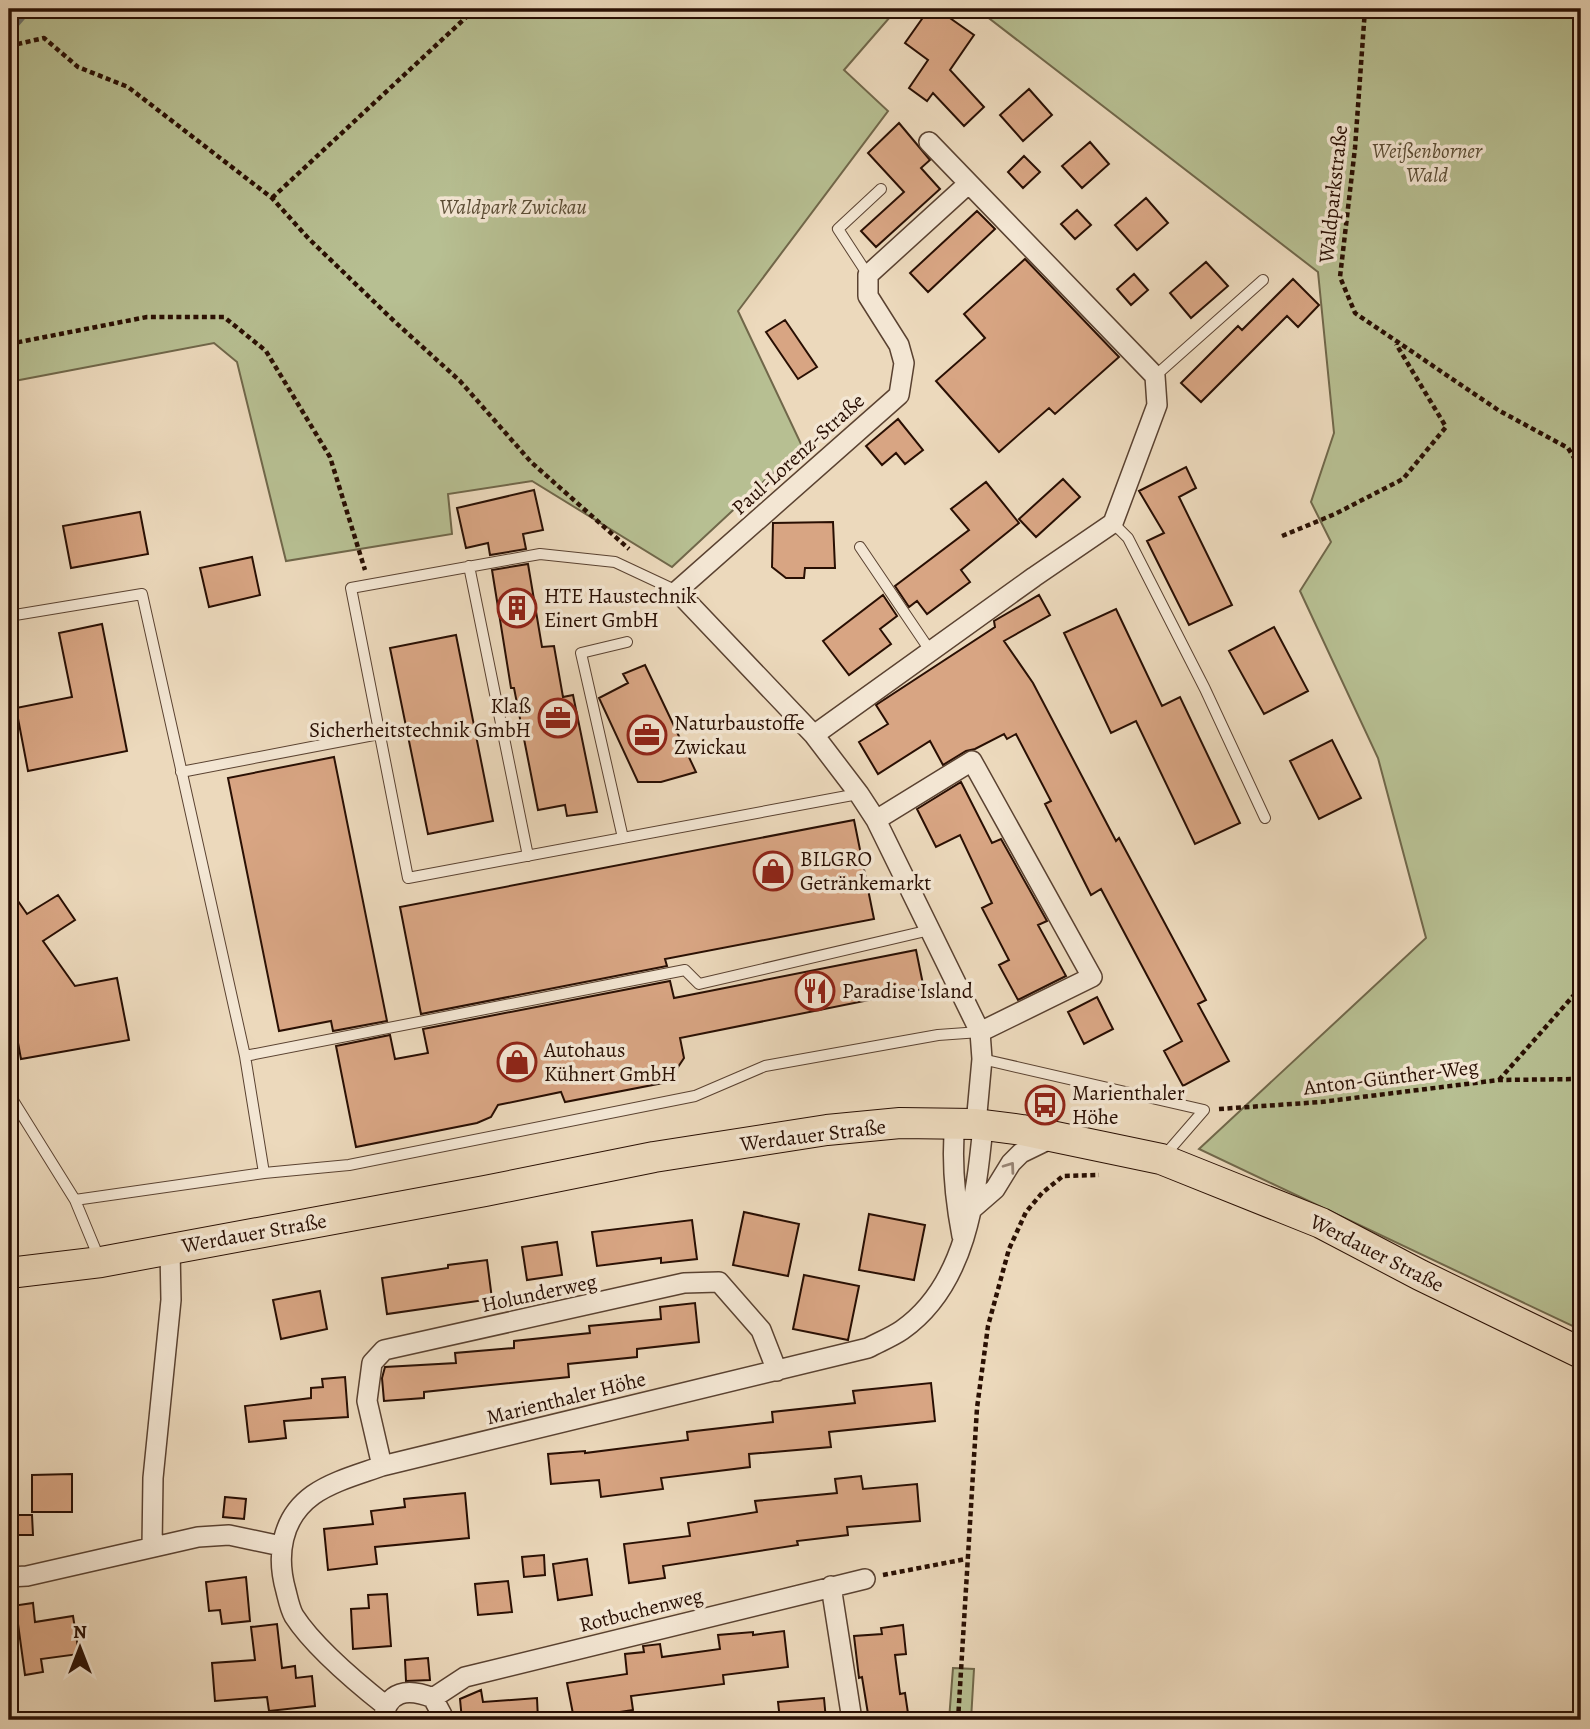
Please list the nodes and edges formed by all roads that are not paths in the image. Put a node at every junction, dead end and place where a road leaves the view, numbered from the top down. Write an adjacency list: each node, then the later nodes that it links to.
1 (929, 142): 2 (street)
2 (968, 184): 4 (street); 6 (street)
3 (881, 189): 4 (lane)
4 (867, 275): 10 (street, Paul-Lorenz-Straße)
5 (1263, 280): 6 (lane)
6 (1155, 376): 7 (street)
7 (1114, 523): 13 (street); 18 (lane)
8 (860, 547): 13 (lane)
9 (470, 566): 10 (lane); 14 (lane); 21 (lane)
10 (677, 592): 15 (street)
11 (9, 616): 16 (lane)
12 (627, 642): 20 (lane)
13 (931, 652): 15 (street)
14 (379, 734): 16 (lane); 21 (lane)
15 (814, 735): 17 (street)
16 (181, 772): 24 (lane)
17 (859, 794): 19 (street); 20 (lane)
18 (1265, 818)
19 (876, 820): 22 (street); 23 (street)
20 (623, 838): 21 (lane)
21 (528, 856)
22 (930, 930): 23 (street); 24 (lane)
23 (980, 1032): 25 (street); 30 (lane)
24 (245, 1056): 30 (lane)
25 (982, 1059): 27 (street); 29 (lane)
26 (9, 1094): 31 (lane)
27 (971, 1125): 28 (main road, Werdauer Straße); 32 (street, Marienthaler Höhe); 33 (street, Marienthaler Höhe); 34 (main road, Werdauer Straße)
28 (1057, 1136): 29 (main road, Werdauer Straße); 32 (street, Marienthaler Höhe, one-way to 28)
29 (1161, 1159): 37 (main road, Werdauer Straße)
30 (264, 1174): 31 (lane)
31 (75, 1200): 35 (lane)
32 (972, 1209): 33 (street, Marienthaler Höhe)
33 (962, 1237): 38 (street, Marienthaler Höhe)
34 (170, 1249): 35 (main road, Werdauer Straße); 41 (street)
35 (101, 1262): 36 (main road, Werdauer Straße)
36 (9, 1273)
37 (1581, 1353)
38 (777, 1371): 39 (street, Marienthaler Höhe); 39 (street, Holunderweg)
39 (382, 1466): 40 (street, Marienthaler Höhe)
40 (281, 1546): 41 (street); 46 (street, Marienthaler Höhe)
41 (152, 1547): 42 (street)
42 (9, 1577)
43 (865, 1579): 44 (street, Rotbuchenweg)
44 (831, 1586): 45 (street, Rotbuchenweg); 48 (street)
45 (433, 1698): 46 (street); 47 (street)
46 (384, 1713)
47 (442, 1720)
48 (852, 1720)

